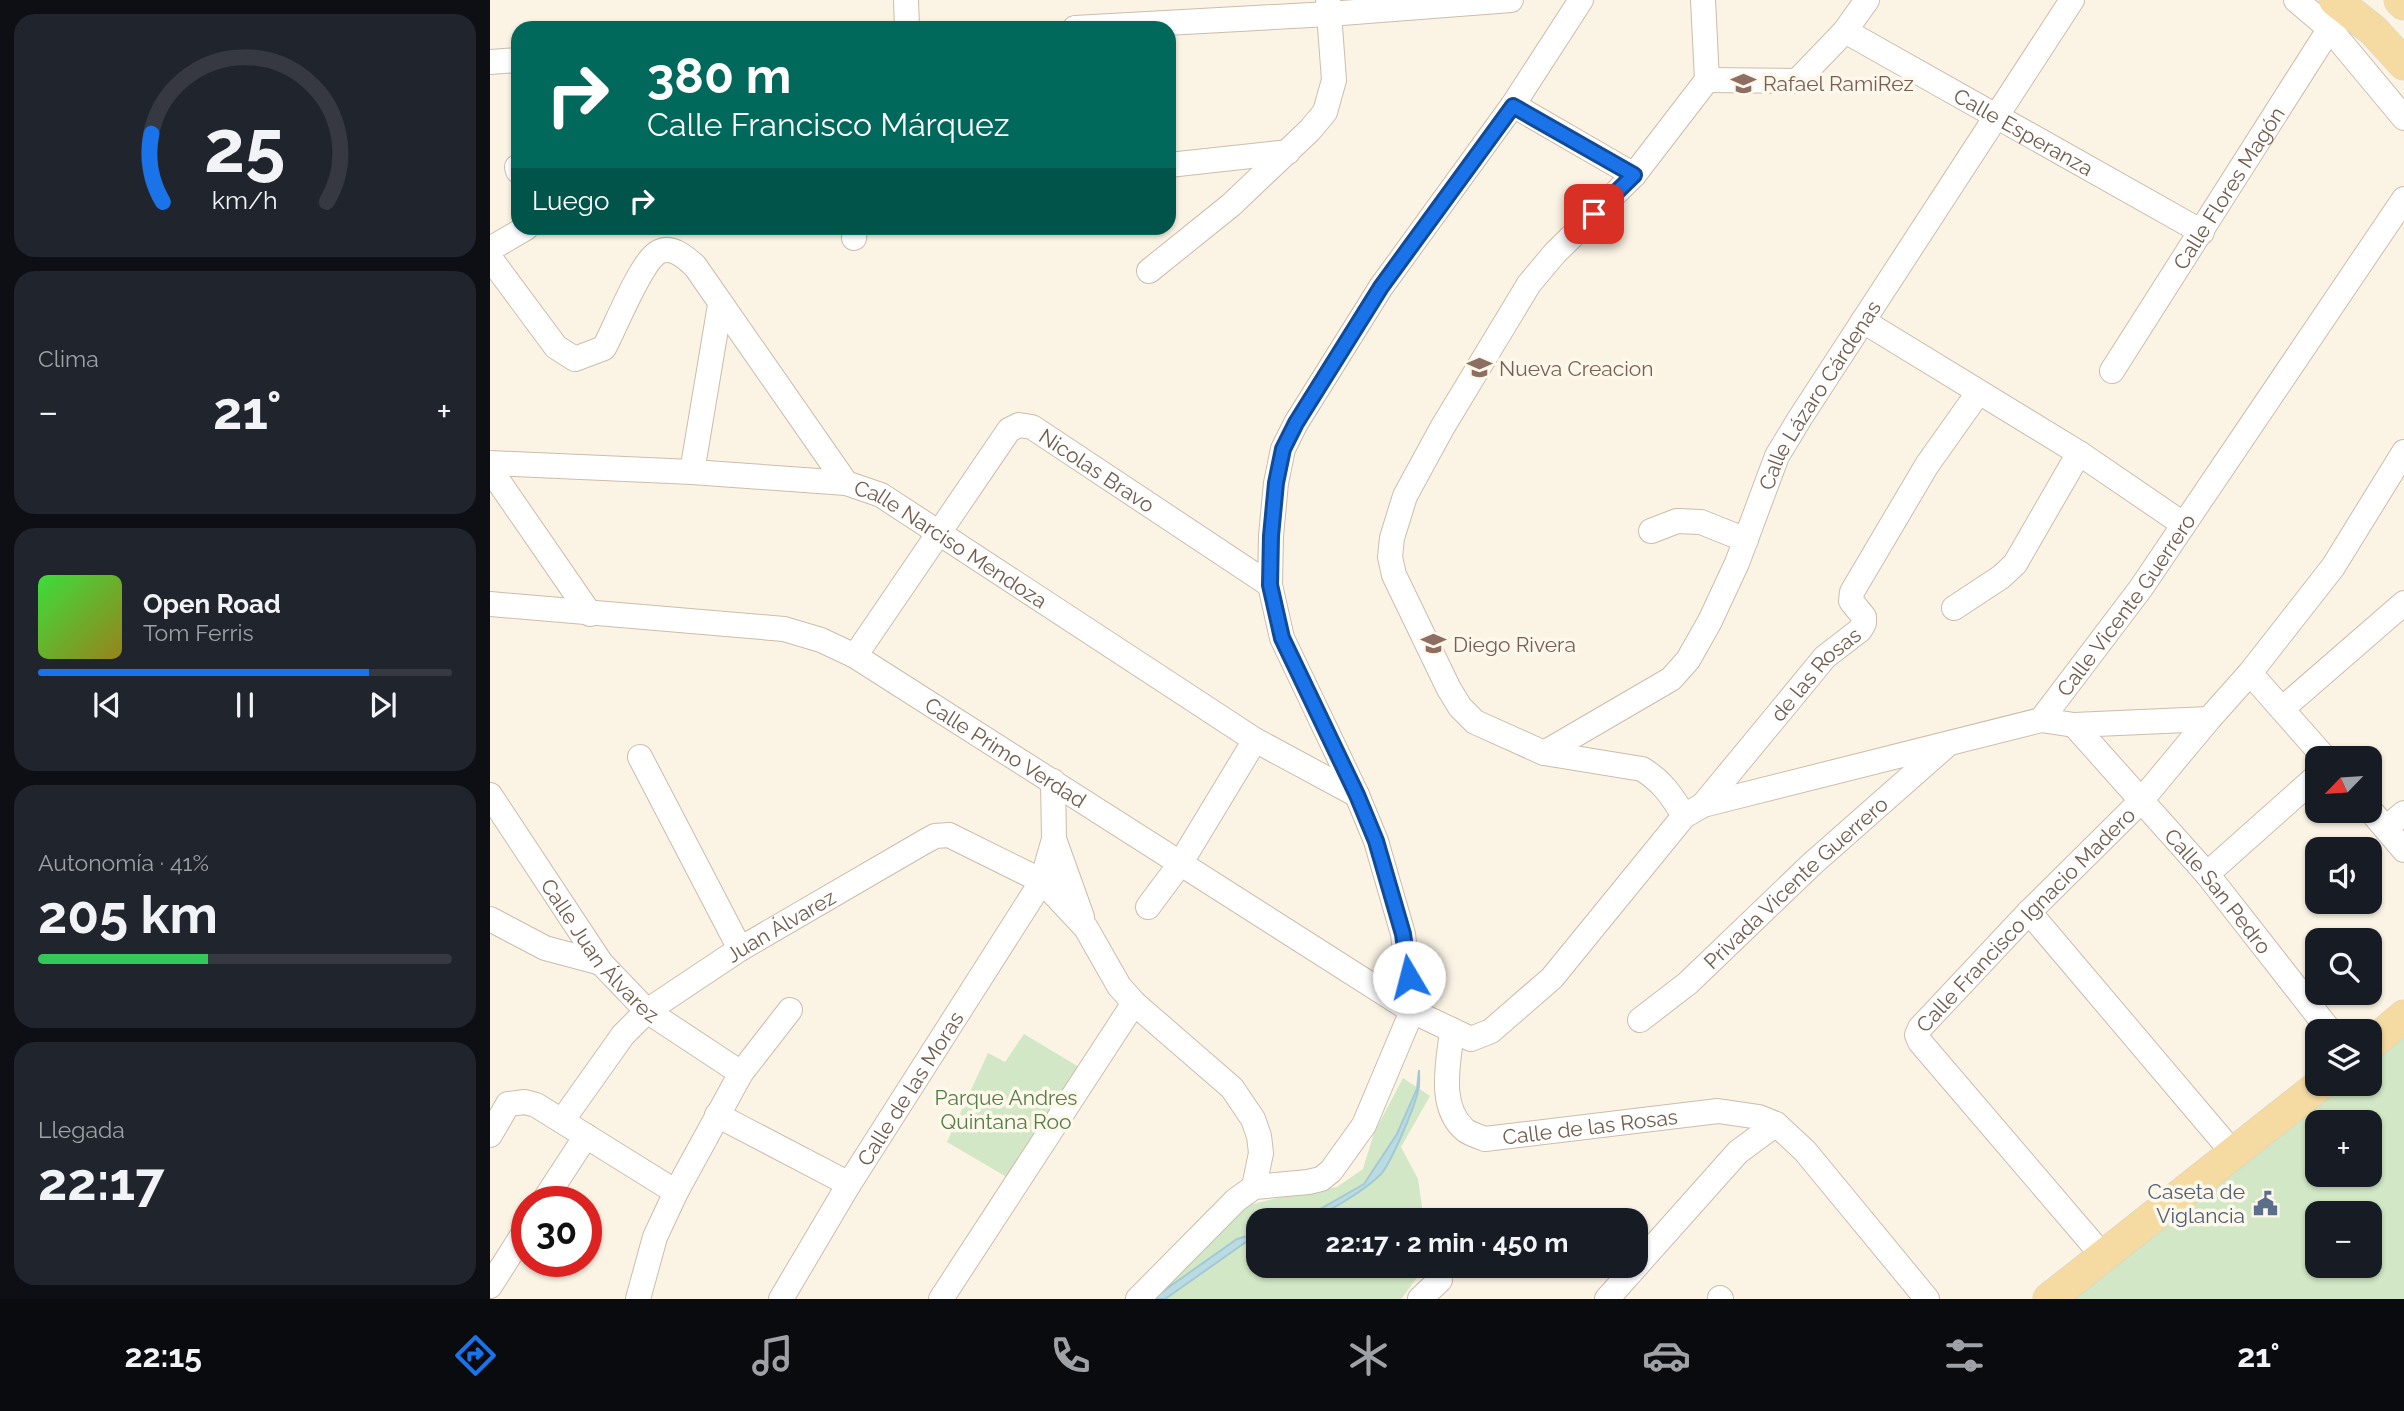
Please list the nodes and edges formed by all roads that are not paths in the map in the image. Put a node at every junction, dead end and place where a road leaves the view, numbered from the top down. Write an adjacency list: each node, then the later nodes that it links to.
1 (906, 0): 12 (street)
2 (1511, 0): 10 (street)
3 (1581, 0): 19 (street)
4 (1703, 0): 18 (street)
5 (1867, 0): 14 (street)
6 (2072, 0): 21 (street, Calle Lázaro Cárdenas)
7 (2296, 0): 11 (street)
8 (2400, 0): 9 (main road)
9 (2404, 4)
10 (1329, 7): 13 (street); 22 (street)
11 (2336, 11): 17 (main road); 20 (street); 26 (street, Calle Flores Magón)
12 (907, 21)
13 (1160, 21)
14 (1844, 31): 18 (street); 21 (street, Calle Esperanza)
15 (511, 60): 16 (street)
16 (490, 62)
17 (2404, 64)
18 (1707, 80): 24 (street)
19 (1513, 106): 24 (street); 45 (street)
20 (2404, 117)
21 (1996, 118): 26 (street, Calle Esperanza); 32 (street, Calle Lázaro Cárdenas)
22 (1288, 152): 23 (street); 30 (street)
23 (1176, 164)
24 (1634, 175): 59 (street)
25 (2404, 199): 41 (street, Calle Vicente Guerrero)
26 (2202, 232): 33 (street, Calle Flores Magón)
27 (514, 235): 28 (street)
28 (490, 249)
29 (490, 258): 31 (street)
30 (1149, 271)
31 (720, 305): 39 (street); 40 (street)
32 (1863, 321): 34 (street); 44 (street, Calle Lázaro Cárdenas)
33 (2112, 371)
34 (1978, 393): 36 (street); 66 (street, de las Rosas)
35 (2404, 452): 51 (street)
36 (2079, 453): 41 (street); 48 (street)
37 (490, 463): 39 (street, Calle Narciso Mendoza)
38 (490, 469): 49 (street)
39 (692, 472): 40 (street, Calle Narciso Mendoza)
40 (846, 482): 42 (street, Calle Narciso Mendoza)
41 (2182, 524): 54 (street, Calle Vicente Guerrero)
42 (938, 531): 45 (street, Nicolas Bravo); 50 (street, Nicolas Bravo); 56 (street, Calle Narciso Mendoza)
43 (1651, 531): 44 (street)
44 (1746, 540): 59 (street, Calle Lázaro Cárdenas)
45 (1270, 585): 64 (street)
46 (2404, 603): 52 (street)
47 (490, 604): 49 (street, Calle Primo Verdad)
48 (1954, 608)
49 (590, 614): 50 (street, Calle Primo Verdad)
50 (855, 656): 61 (street, Calle Primo Verdad)
51 (2250, 673): 52 (street); 53 (street)
52 (2282, 709): 58 (street)
53 (2209, 719): 55 (street); 65 (street, Calle Francisco Ignacio Madero)
54 (2041, 720): 55 (street); 57 (street)
55 (2074, 725): 65 (street, Calle San Pedro)
56 (1255, 740): 64 (street, Calle Narciso Mendoza); 70 (street)
57 (1951, 742): 66 (street); 85 (street, Privada Vicente Guerrero)
58 (2314, 746)
59 (1544, 754): 66 (street)
60 (640, 757): 77 (street)
61 (1054, 782): 68 (street); 70 (street, Calle Primo Verdad)
62 (2305, 787): 71 (street)
63 (490, 795): 78 (street, Calle Juan Álvarez)
64 (1357, 795): 82 (street)
65 (2140, 802): 71 (street, Calle San Pedro); 74 (street, Calle Francisco Ignacio Madero)
66 (1693, 811): 86 (street)
67 (2386, 817): 69 (street)
68 (1054, 839): 72 (street, Calle de las Moras); 76 (street)
69 (2404, 850)
70 (1180, 864): 73 (street); 82 (street, Calle Primo Verdad)
71 (2207, 874): 84 (street, Calle San Pedro)
72 (1042, 881): 76 (street); 77 (street, Juan Álvarez); 96 (street, Calle de las Moras)
73 (1148, 907)
74 (2029, 912): 95 (street); 101 (street, Calle Francisco Ignacio Madero)
75 (490, 919): 78 (street)
76 (1086, 928): 79 (street)
77 (740, 949): 81 (street, Juan Álvarez)
78 (601, 964): 81 (street, Calle Juan Álvarez)
79 (1134, 1003): 98 (street); 106 (street)
80 (790, 1010): 88 (street)
81 (647, 1011): 88 (street, Calle Juan Álvarez); 91 (street, Juan Álvarez)
82 (1412, 1011): 86 (street, Calle Primo Verdad); 98 (street)
83 (2404, 1016): 87 (main road)
84 (2321, 1019)
85 (1640, 1020)
86 (1462, 1035): 92 (street, Calle de las Rosas)
87 (2382, 1035)
88 (741, 1073): 90 (street)
89 (2306, 1096): 95 (main road)
90 (717, 1115): 96 (street); 99 (street)
91 (562, 1121): 93 (street); 94 (street)
92 (1776, 1124): 109 (street); 110 (street)
93 (490, 1135)
94 (586, 1136): 97 (street); 99 (street)
95 (2234, 1154): 101 (main road)
96 (849, 1184): 105 (street, Calle de las Moras)
97 (553, 1186)
98 (1254, 1187): 107 (street)
99 (676, 1192): 104 (street)
100 (511, 1253): 103 (street)
101 (2102, 1256): 111 (main road)
102 (1440, 1280): 108 (street)
103 (490, 1286)
104 (638, 1299)
105 (781, 1299)
106 (941, 1299)
107 (1138, 1299)
108 (1420, 1299)
109 (1607, 1299)
110 (1927, 1299)
111 (2049, 1299)

